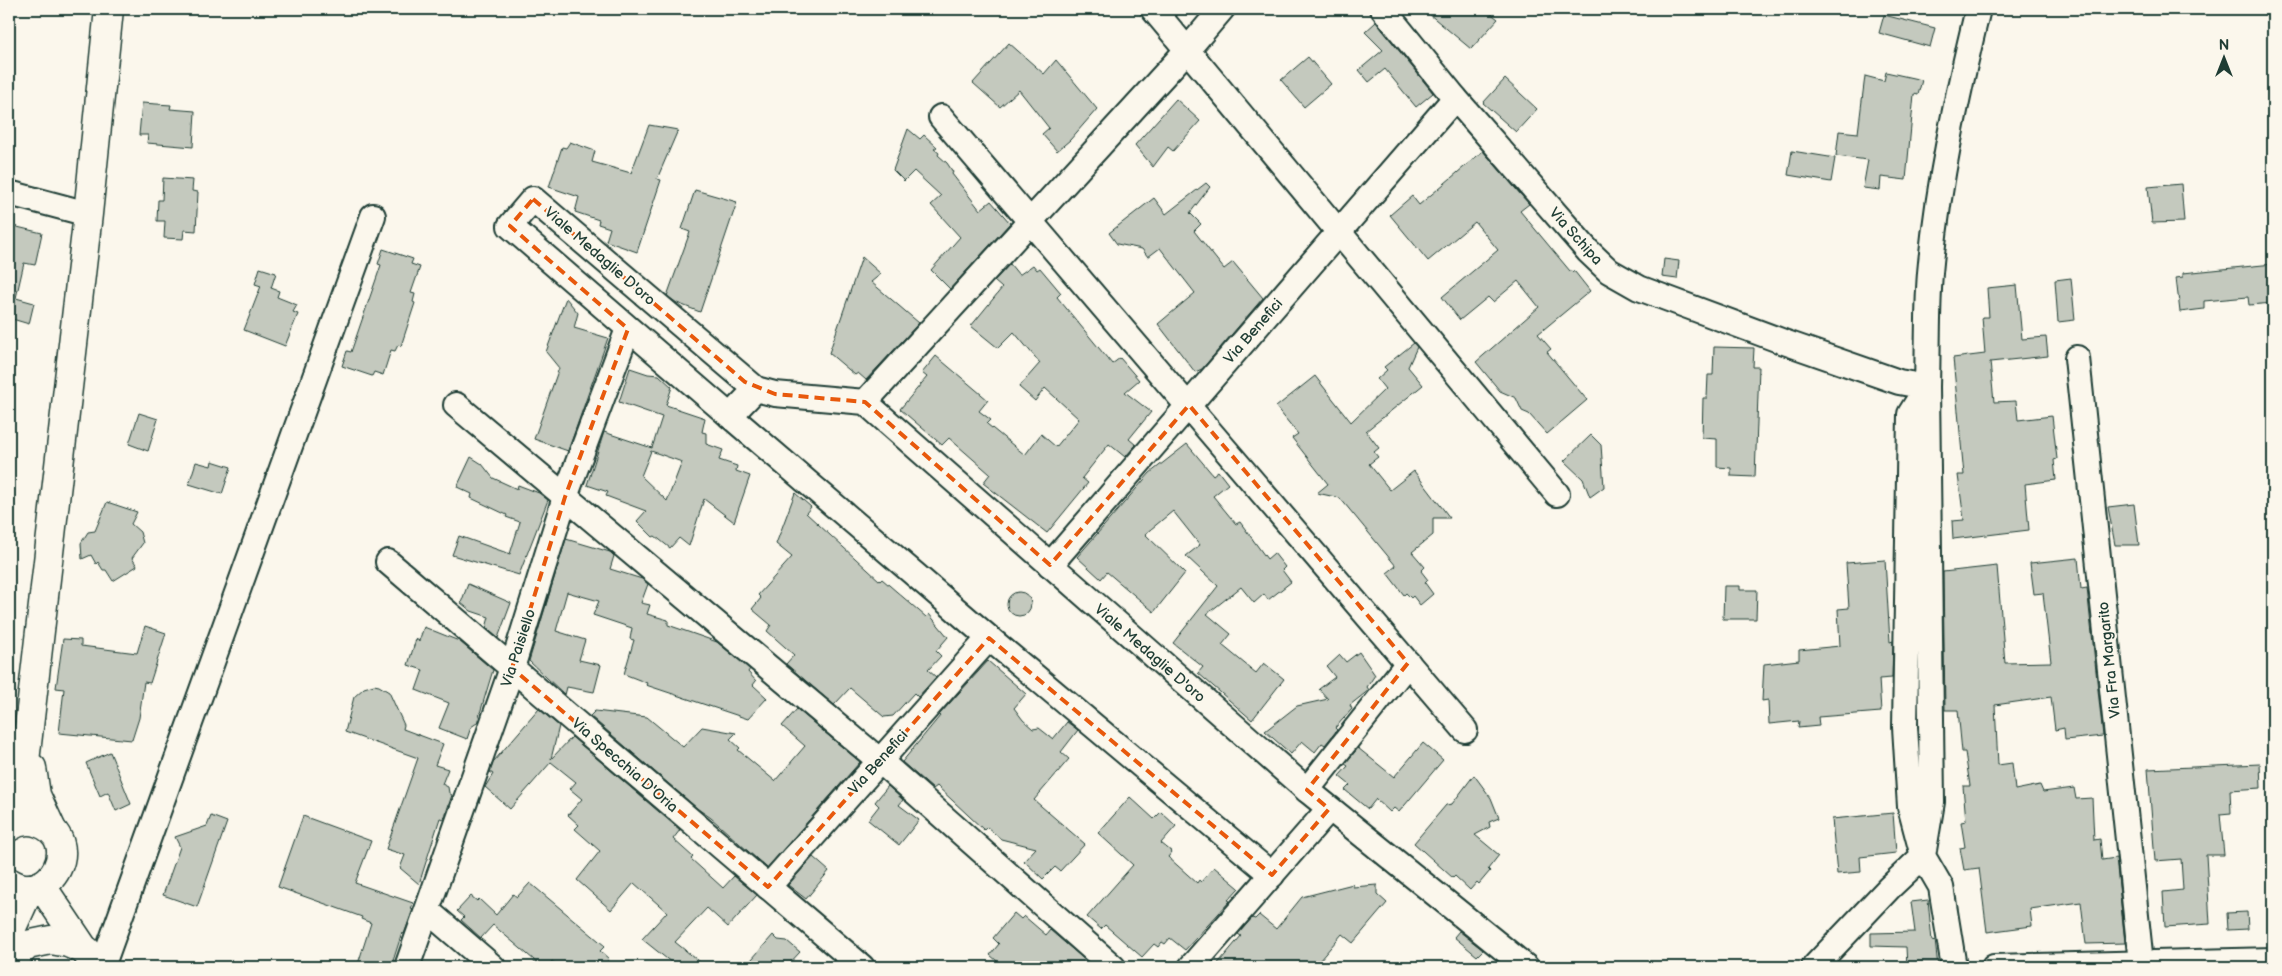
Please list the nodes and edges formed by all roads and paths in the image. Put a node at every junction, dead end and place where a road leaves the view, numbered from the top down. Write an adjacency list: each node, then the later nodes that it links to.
1 (109, 9): 10 (main road)
2 (1153, 9): 6 (street)
3 (1222, 9): 6 (street)
4 (1383, 9): 7 (street, Via Schipa)
5 (1978, 9): 16 (street)
6 (1188, 49): 12 (street); 13 (street)
7 (1455, 98): 13 (street, Via Benefici); 16 (street, Via Schipa)
8 (942, 116): 12 (street)
9 (9, 194): 10 (street)
10 (88, 214): 29 (main road)
11 (373, 216): 45 (street)
12 (1031, 220): 18 (street); 20 (street)
13 (1338, 232): 20 (street, Via Benefici); 22 (street)
14 (628, 329): 17 (street, Viale Medaglie D'oro); 21 (street, Viale Medaglie D'oro); 23 (street, Via Paisiello)
15 (2078, 358): 46 (street, Via Fra Margarito)
16 (1928, 387): 37 (street)
17 (756, 389): 18 (street, Viale Medaglie D'oro); 21 (street)
18 (864, 402): 25 (street, Viale Medaglie D'oro)
19 (456, 405): 23 (street)
20 (1189, 405): 25 (street, Via Benefici); 27 (street)
21 (730, 416): 26 (street, Viale Medaglie D'oro)
22 (1557, 494)
23 (565, 497): 28 (street, Via Paisiello); 32 (street)
24 (388, 562): 28 (street, Via Specchia D'Oria)
25 (1050, 565): 33 (street, Viale Medaglie D'oro)
26 (989, 638): 32 (street, Via Benefici); 39 (street, Viale Medaglie D'oro)
27 (1408, 663): 30 (street); 33 (street)
28 (512, 668): 41 (street, Via Specchia D'Oria); 42 (street, Via Paisiello)
29 (29, 729): 31 (main road); 35 (main road); 36 (main road)
30 (1465, 730)
31 (9, 746)
32 (880, 761): 41 (street, Via Benefici); 52 (street)
33 (1307, 790): 34 (street, Viale Medaglie D'oro)
34 (1329, 809): 39 (street); 54 (street, Viale Medaglie D'oro)
35 (12, 824): 36 (main road)
36 (53, 832): 38 (main road)
37 (1923, 856): 55 (street); 56 (street)
38 (61, 858): 40 (main road); 45 (main road)
39 (1272, 875): 53 (street)
40 (27, 885): 43 (main road); 45 (main road)
41 (768, 887): 51 (street, Via Specchia D'Oria)
42 (428, 910): 49 (street, Via Paisiello); 50 (street)
43 (9, 934)
44 (2273, 960): 46 (street)
45 (95, 962): 47 (main road)
46 (2141, 963): 48 (street)
47 (9, 964)
48 (2092, 966): 57 (street)
49 (407, 967)
50 (493, 967)
51 (862, 967)
52 (1113, 967)
53 (1191, 967)
54 (1526, 967)
55 (1814, 967)
56 (1954, 967)
57 (1994, 967)

